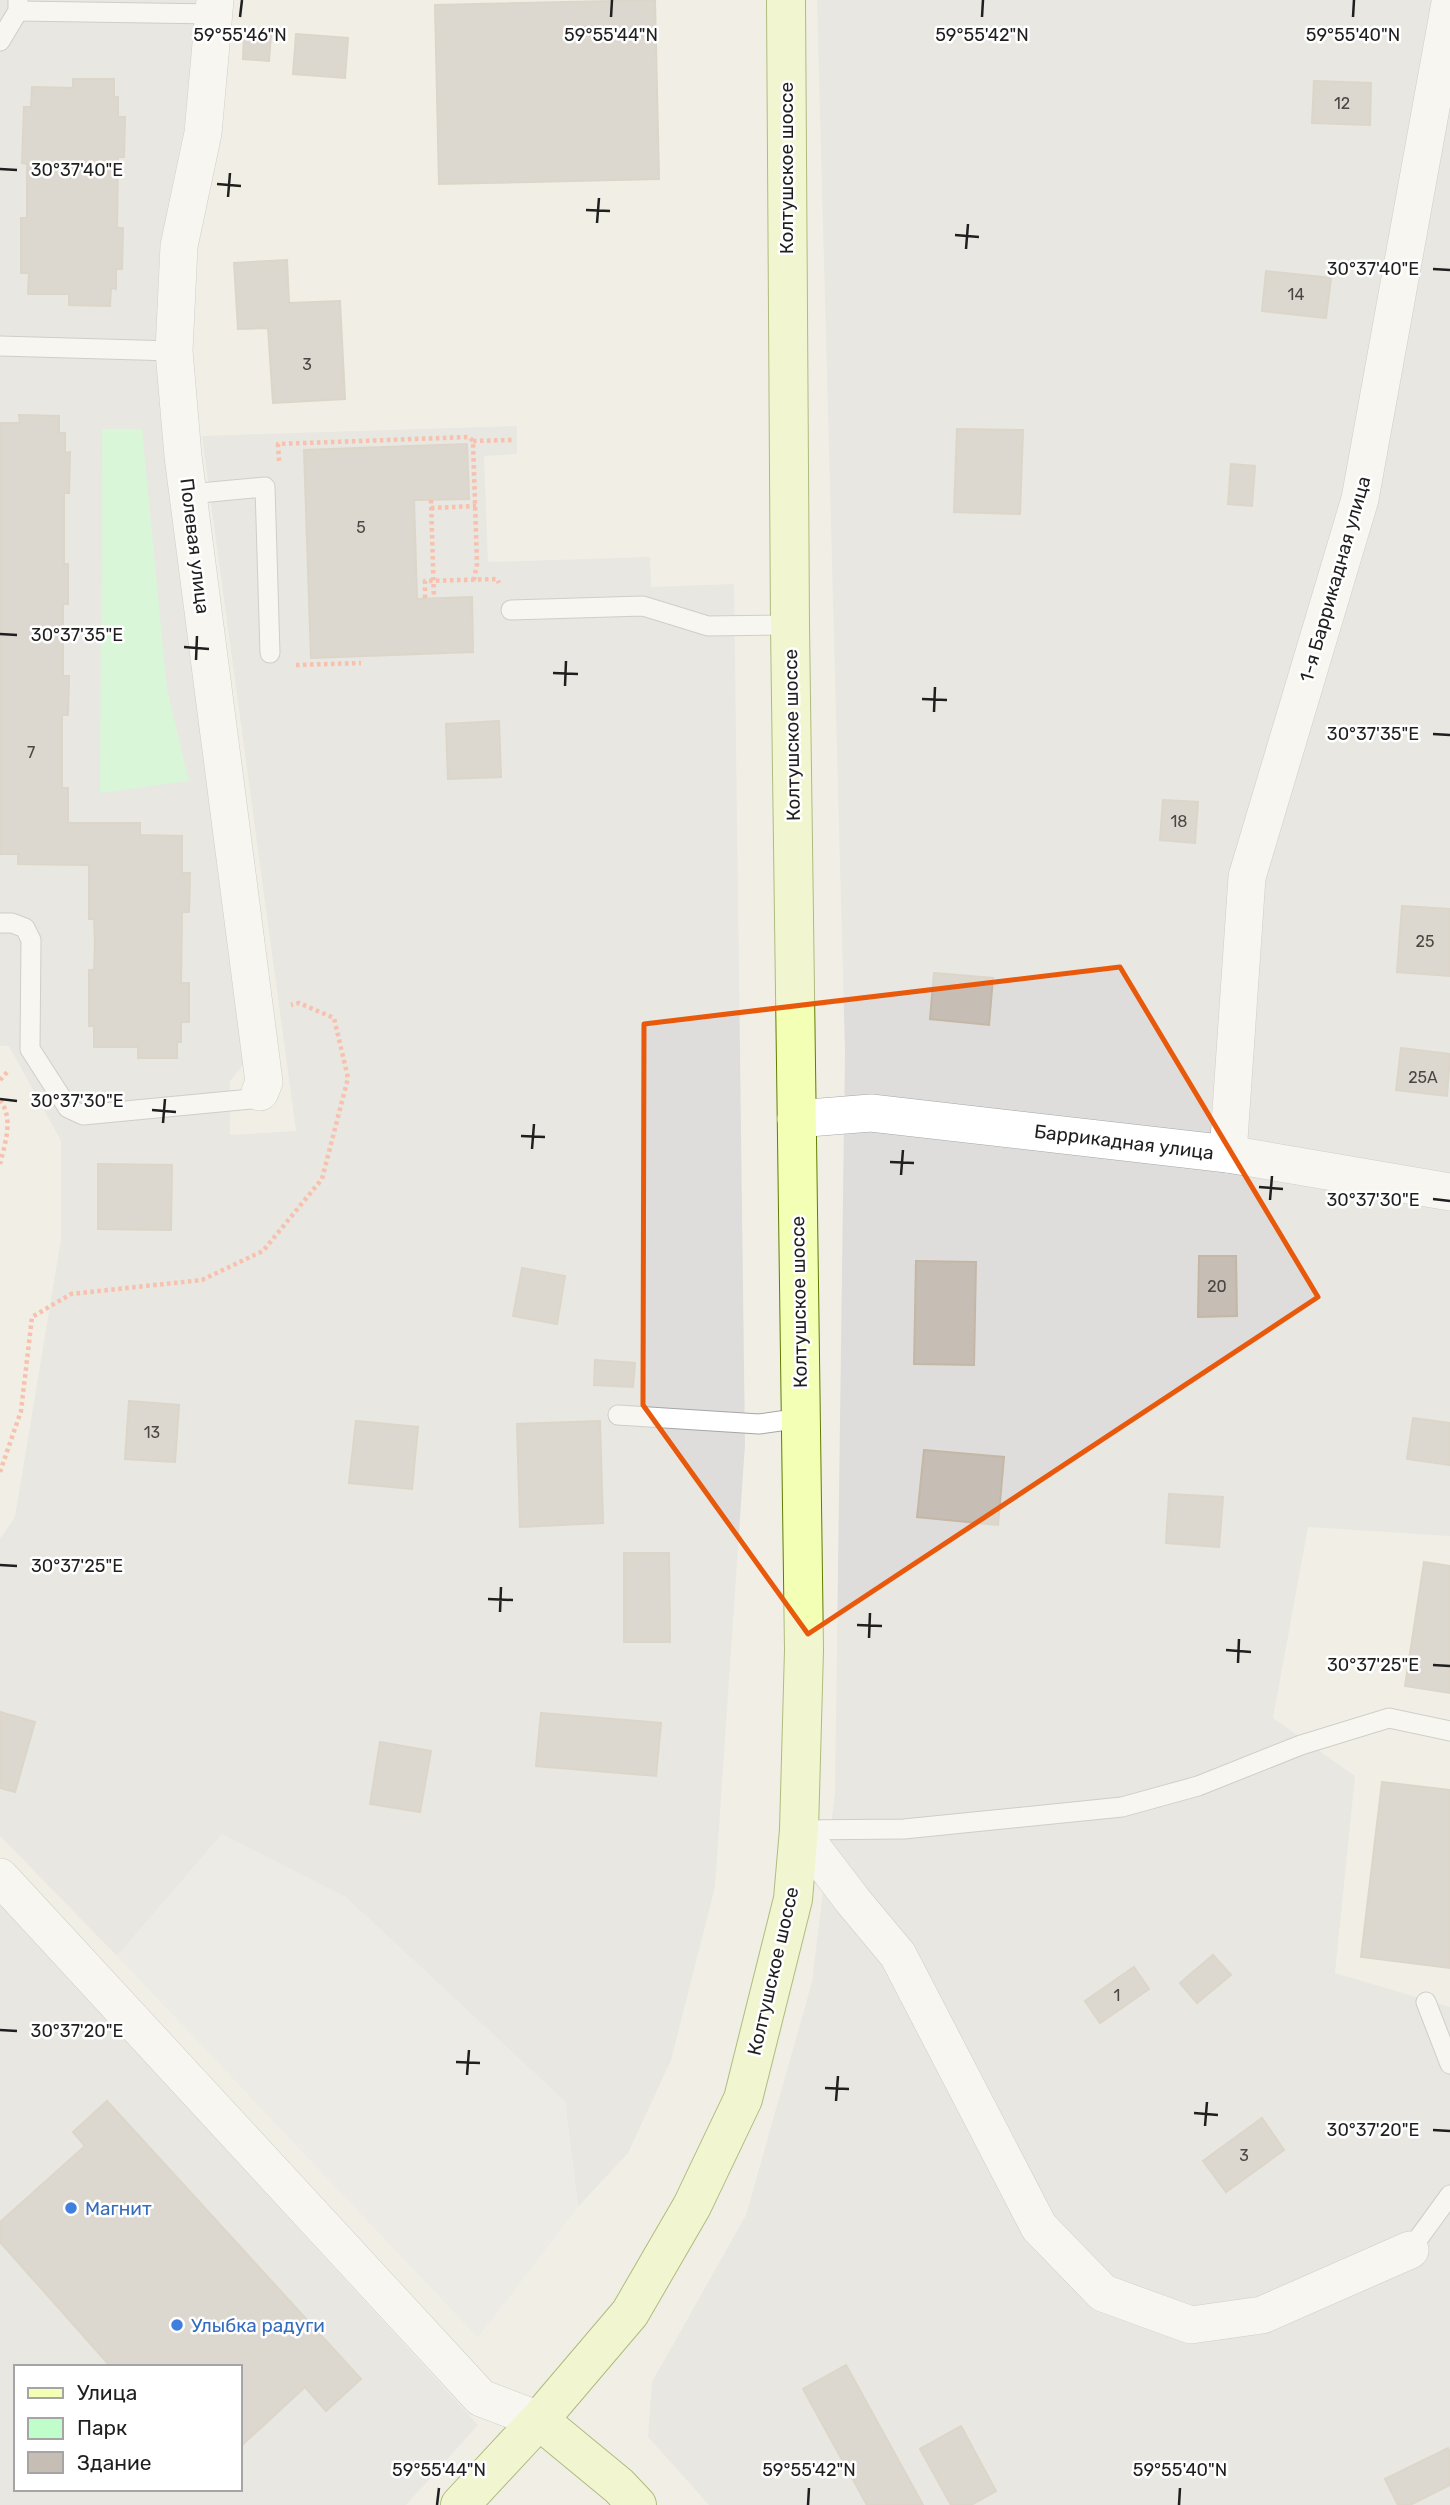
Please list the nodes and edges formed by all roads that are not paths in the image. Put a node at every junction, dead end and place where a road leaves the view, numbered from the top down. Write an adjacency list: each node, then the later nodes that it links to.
1 (786, 0): 10 (main road, Колтушское шоссе)
2 (1450, 3): 15 (street, 1-я Баррикадная улица)
3 (18, 6): 4 (lane); 5 (lane)
4 (215, 7): 7 (street, Полевая улица)
5 (0, 41)
6 (0, 346): 7 (lane)
7 (174, 351): 8 (street, Полевая улица)
8 (189, 494): 11 (lane); 13 (street, Полевая улица)
9 (511, 610): 10 (lane)
10 (790, 625): 14 (main road, Колтушское шоссе)
11 (270, 653)
12 (0, 922): 13 (lane)
13 (260, 1092)
14 (796, 1119): 15 (street, Баррикадная улица); 18 (main road, Колтушское шоссе)
15 (1228, 1154): 16 (street, Баррикадная улица)
16 (1450, 1192)
17 (618, 1415): 18 (lane)
18 (801, 1418): 20 (main road, Колтушское шоссе)
19 (1450, 1731): 20 (lane)
20 (800, 1830): 25 (street); 26 (main road, Колтушское шоссе)
21 (0, 1877): 26 (street)
22 (1426, 2002): 23 (lane)
23 (1450, 2064)
24 (1450, 2195): 25 (lane)
25 (1410, 2250)
26 (539, 2420): 27 (main road, Колтушское шоссе); 28 (main road)
27 (460, 2505)
28 (637, 2505)

